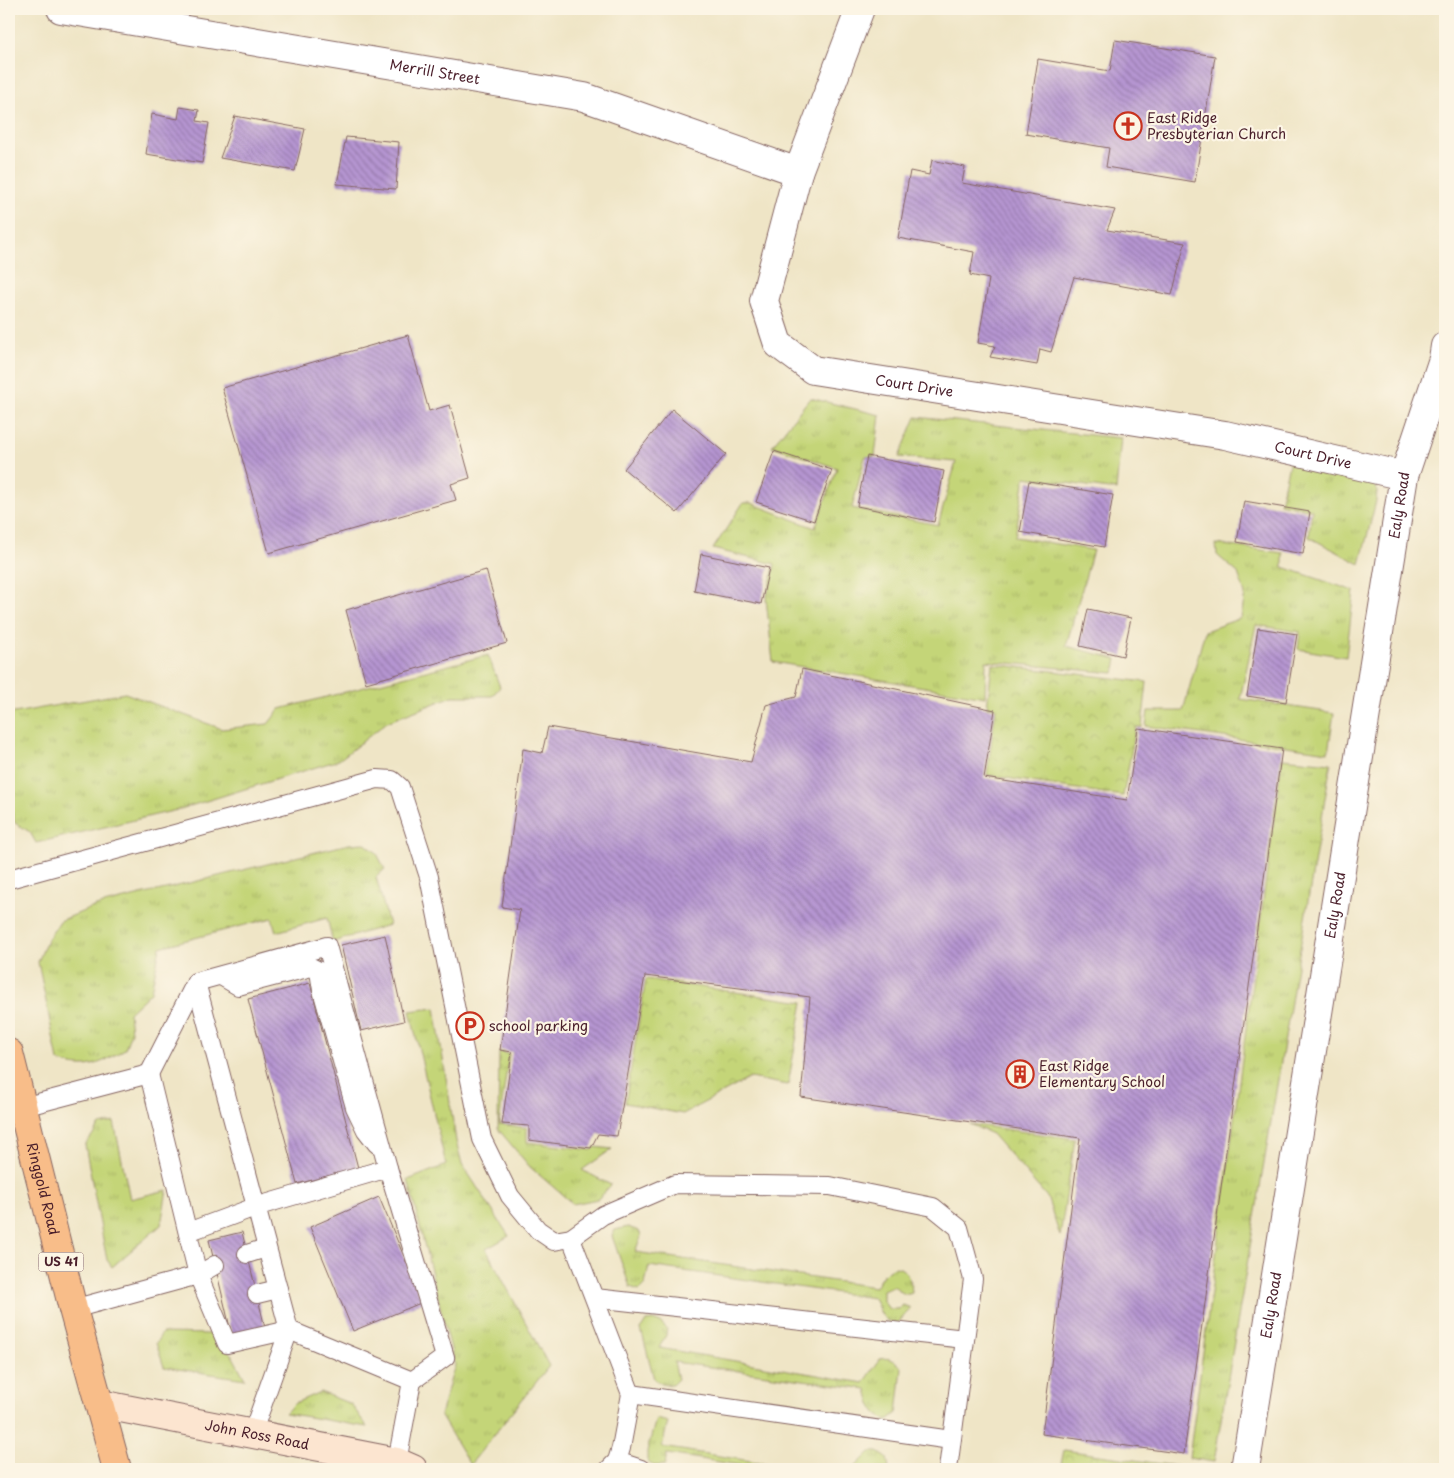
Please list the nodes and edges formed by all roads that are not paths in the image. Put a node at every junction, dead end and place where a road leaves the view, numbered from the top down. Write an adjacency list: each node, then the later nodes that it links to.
1 (61, 9): 3 (street, Merrill Street)
2 (860, 9): 3 (street, Court Drive)
3 (798, 172): 5 (street, Court Drive)
4 (1445, 355): 5 (street, Ealy Road)
5 (1404, 476): 36 (street, Ealy Road)
6 (9, 879): 15 (lane)
7 (221, 976): 8 (lane); 12 (lane); 12 (lane)
8 (196, 982): 10 (lane); 13 (lane)
9 (9, 1053): 11 (main road, Ringgold Road / US 41)
10 (150, 1074): 11 (lane); 14 (lane)
11 (23, 1107): 23 (main road, Ringgold Road / US 41)
12 (386, 1160): 13 (lane); 26 (lane)
13 (255, 1207): 14 (lane); 16 (lane)
14 (188, 1232): 19 (lane)
15 (571, 1238): 22 (lane); 25 (lane)
16 (266, 1248): 17 (lane); 20 (lane)
17 (247, 1254)
18 (215, 1265): 19 (lane)
19 (198, 1275): 23 (lane); 24 (lane)
20 (278, 1289): 21 (lane); 24 (lane)
21 (257, 1294)
22 (596, 1298): 25 (lane); 27 (lane)
23 (73, 1309): 28 (main road, Ringgold Road / US 41)
24 (289, 1330): 26 (lane); 29 (lane)
25 (965, 1339): 30 (lane)
26 (412, 1381): 32 (lane)
27 (632, 1394): 30 (lane); 31 (lane)
28 (100, 1404): 29 (street, John Ross Road); 33 (main road, Ringgold Road / US 41)
29 (252, 1434): 32 (street, John Ross Road)
30 (951, 1440): 35 (lane)
31 (613, 1465): 34 (lane)
32 (405, 1466)
33 (117, 1469)
34 (641, 1469)
35 (948, 1469)
36 (1245, 1469)

